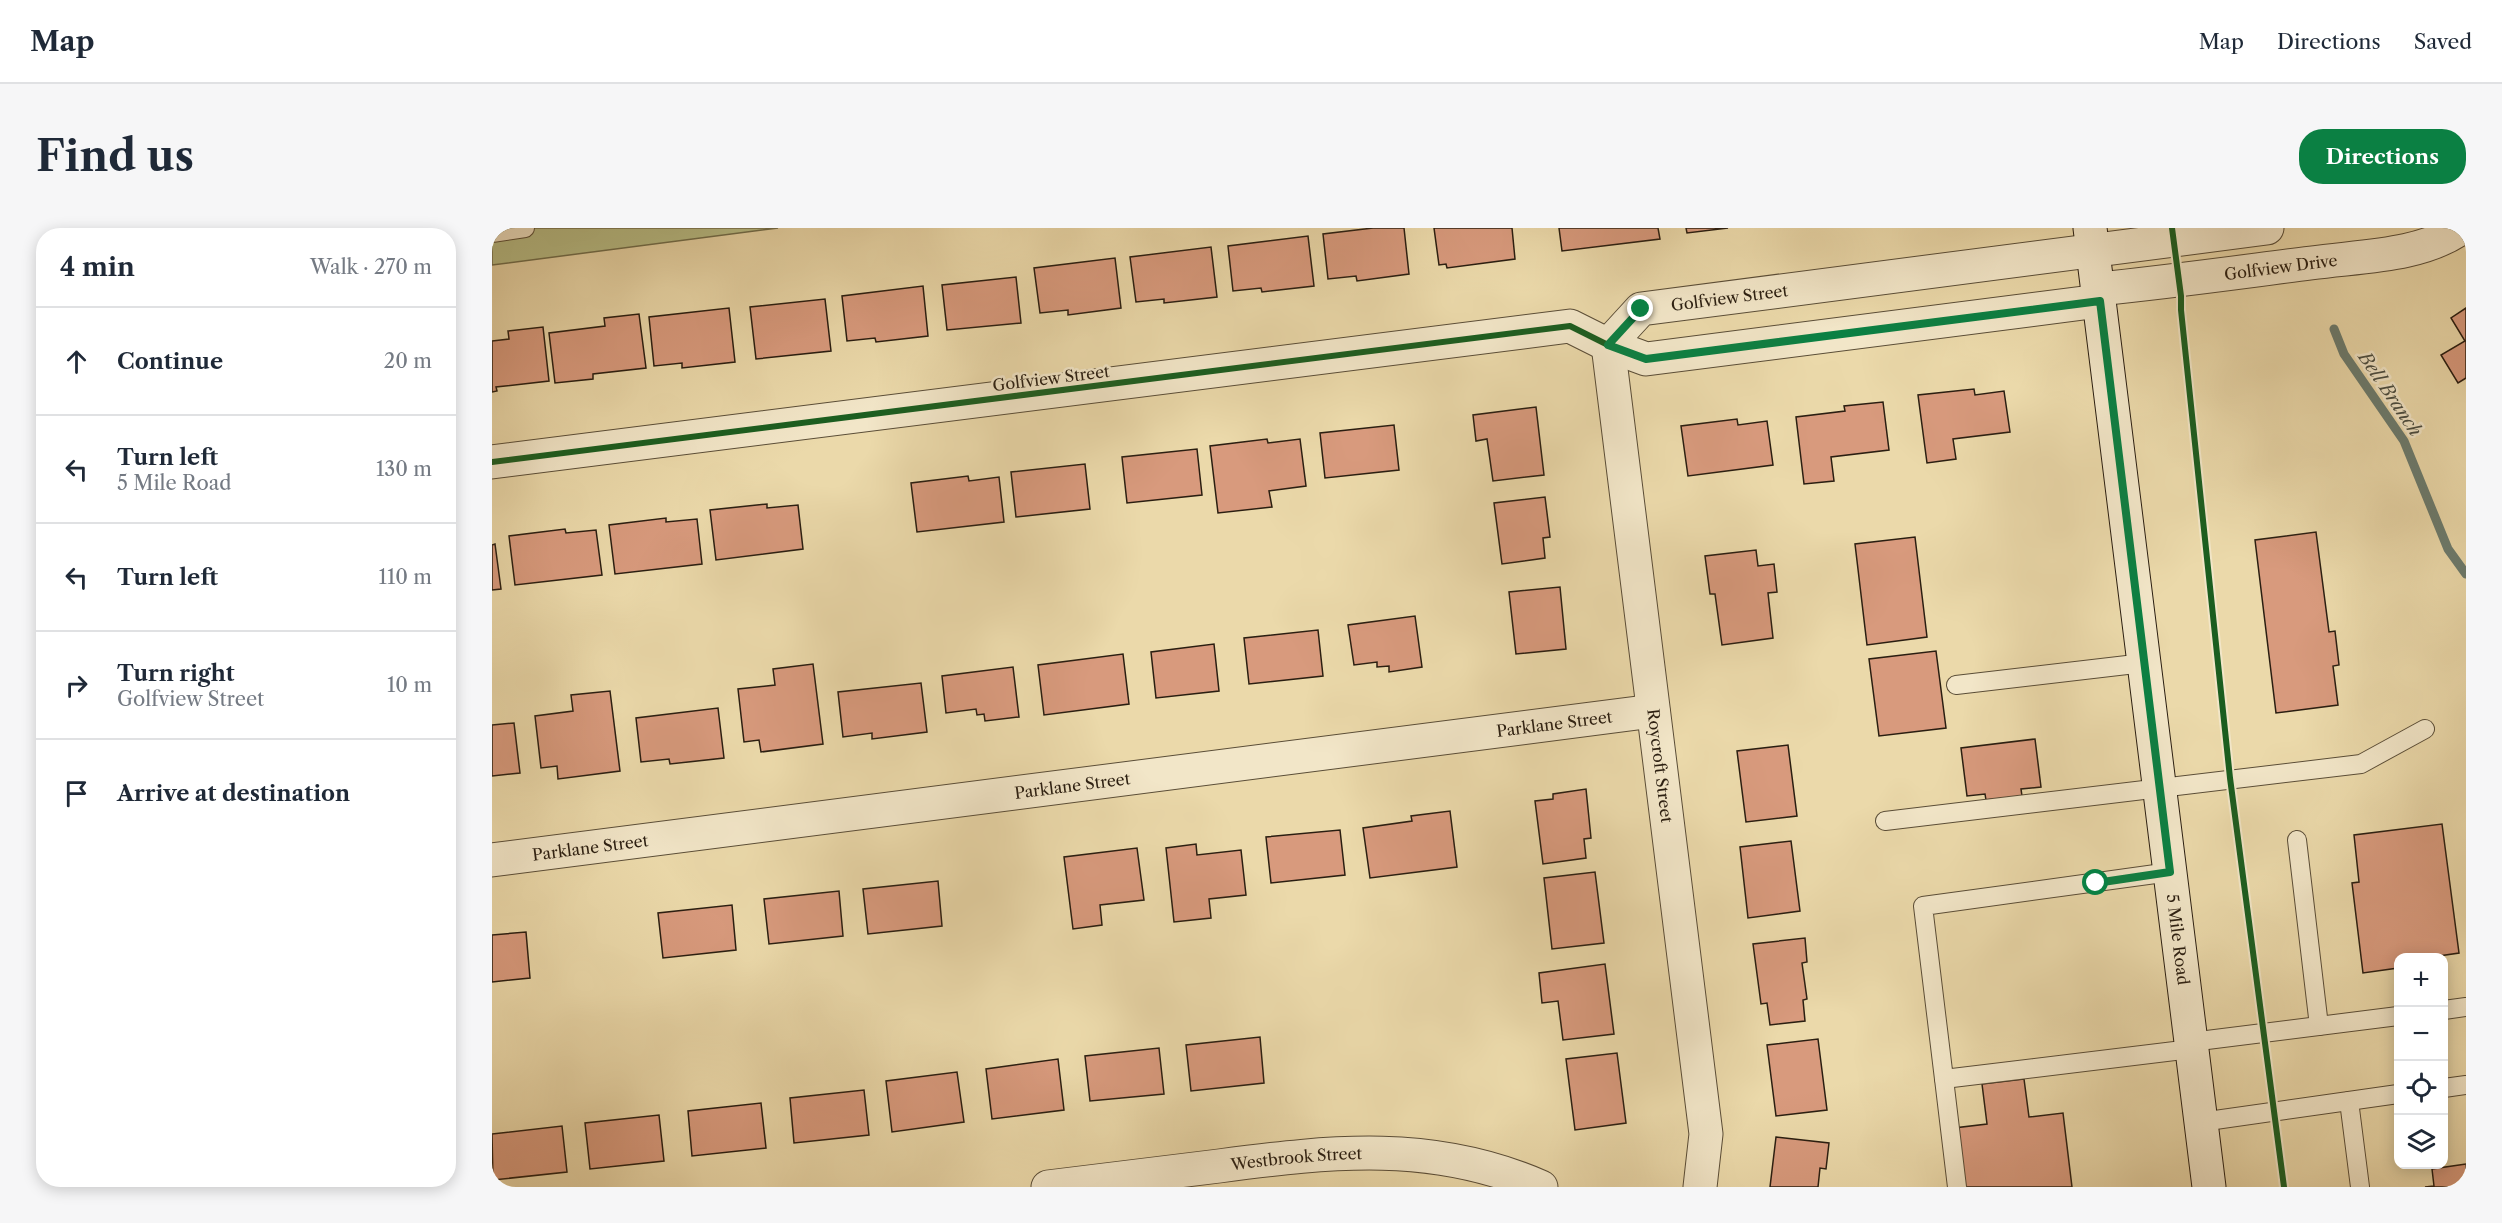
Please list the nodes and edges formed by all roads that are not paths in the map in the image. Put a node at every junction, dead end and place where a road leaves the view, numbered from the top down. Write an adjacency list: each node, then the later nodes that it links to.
1 (525, 228): 4 (lane)
2 (2267, 228): 5 (street)
3 (2461, 228): 6 (street, Golfview Drive)
4 (492, 233)
5 (2092, 240): 6 (street, 5 Mile Road); 7 (street, Golfview Street)
6 (2099, 295): 7 (street, Golfview Drive); 9 (street, 5 Mile Road)
7 (1608, 345): 8 (street, Golfview Street); 11 (street, Roycroft Street)
8 (492, 462)
9 (2144, 663): 10 (lane); 13 (street, 5 Mile Road)
10 (1956, 685)
11 (1653, 711): 16 (street, Parklane Street); 31 (street, Roycroft Street)
12 (2425, 729): 13 (lane)
13 (2159, 787): 14 (lane); 17 (street, 5 Mile Road)
14 (1885, 821)
15 (2297, 840): 21 (lane)
16 (492, 860)
17 (2170, 872): 22 (street, 5 Mile Road); 23 (lane)
18 (2466, 1007): 19 (lane)
19 (2448, 1009)
20 (2394, 1017): 21 (lane)
21 (2319, 1026): 22 (lane)
22 (2191, 1046): 23 (lane); 28 (street, 5 Mile Road)
23 (1944, 1080): 32 (lane)
24 (2466, 1085): 25 (lane)
25 (2448, 1087)
26 (2394, 1095): 27 (lane)
27 (2349, 1101): 28 (lane); 34 (lane)
28 (2201, 1122): 33 (street, 5 Mile Road)
29 (1048, 1187): 30 (street, Westbrook Street)
30 (1541, 1187)
31 (1700, 1187)
32 (1957, 1187)
33 (2209, 1187)
34 (2360, 1187)

